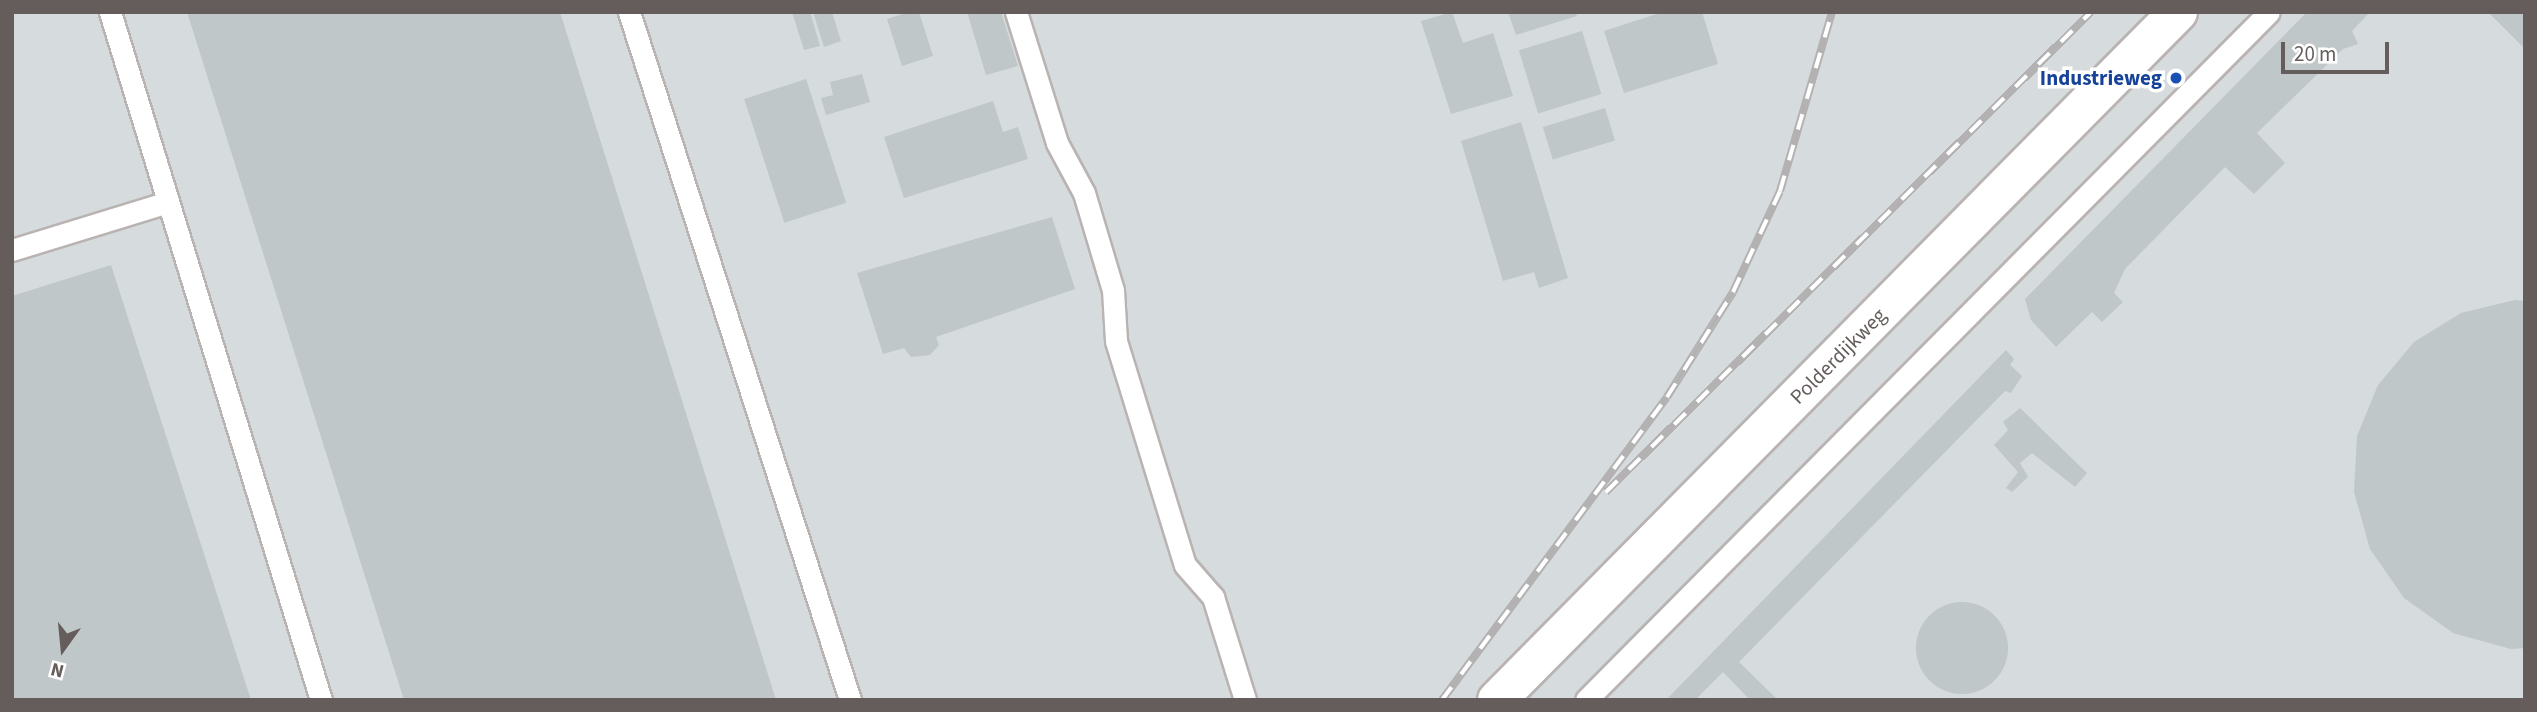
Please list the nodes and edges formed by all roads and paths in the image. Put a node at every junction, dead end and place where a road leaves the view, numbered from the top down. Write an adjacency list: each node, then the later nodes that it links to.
1 (110, 12): 6 (lane)
2 (629, 12): 9 (lane)
3 (1016, 12): 10 (lane)
4 (2269, 12): 12 (lane)
5 (2157, 20): 11 (street, Polderdijkweg)
6 (167, 202): 7 (lane); 8 (lane)
7 (12, 250)
8 (321, 700)
9 (850, 700)
10 (1245, 700)
11 (1497, 700)
12 (1586, 700)

